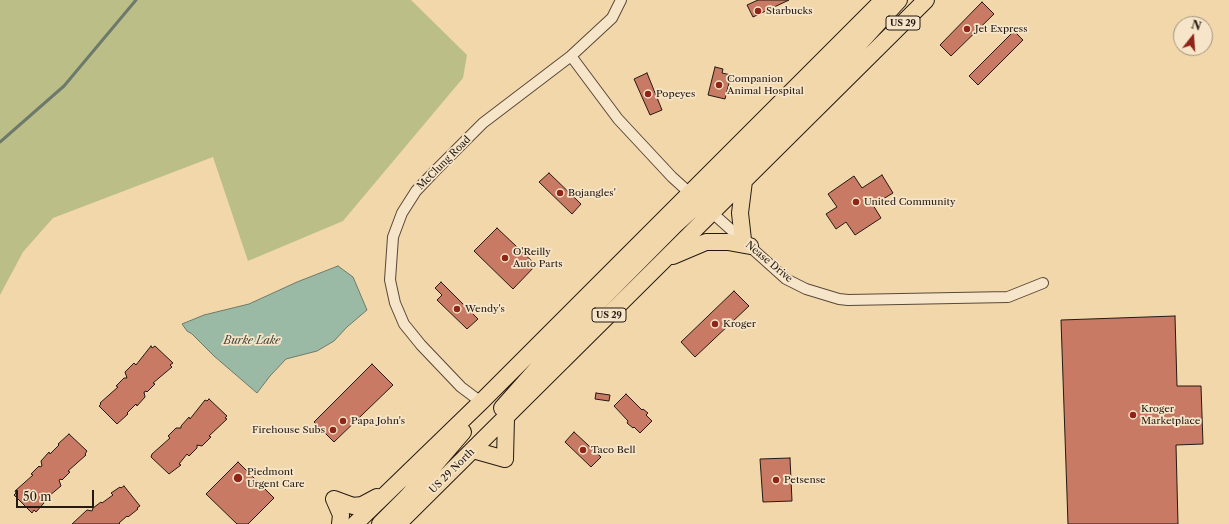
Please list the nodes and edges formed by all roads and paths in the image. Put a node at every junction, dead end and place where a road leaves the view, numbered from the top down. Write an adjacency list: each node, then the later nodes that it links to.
1 (620, 0): 5 (street, McClung Road)
2 (883, 0): 7 (main road, US 29)
3 (898, 0): 7 (main road)
4 (926, 0): 6 (main road, US 29)
5 (571, 56): 7 (street, Nease Drive); 11 (street, McClung Road)
6 (744, 181): 7 (main road, US 29); 8 (main road)
7 (700, 202): 8 (street, Nease Drive); 9 (main road, US 29); 11 (main road, US 29); 13 (main road)
8 (746, 243): 9 (main road); 10 (street, Nease Drive)
9 (664, 260): 12 (main road, US 29)
10 (1043, 283)
11 (481, 402): 15 (main road, US 29); 18 (main road)
12 (506, 418): 13 (main road, US 29 North / US 29); 14 (main road)
13 (484, 439): 14 (main road, US 29 North / US 29)
14 (473, 450): 19 (main road, US 29 North / US 29)
15 (391, 489): 16 (main road); 17 (main road, US 29)
16 (340, 524)
17 (355, 524)
18 (380, 524)
19 (398, 524)

